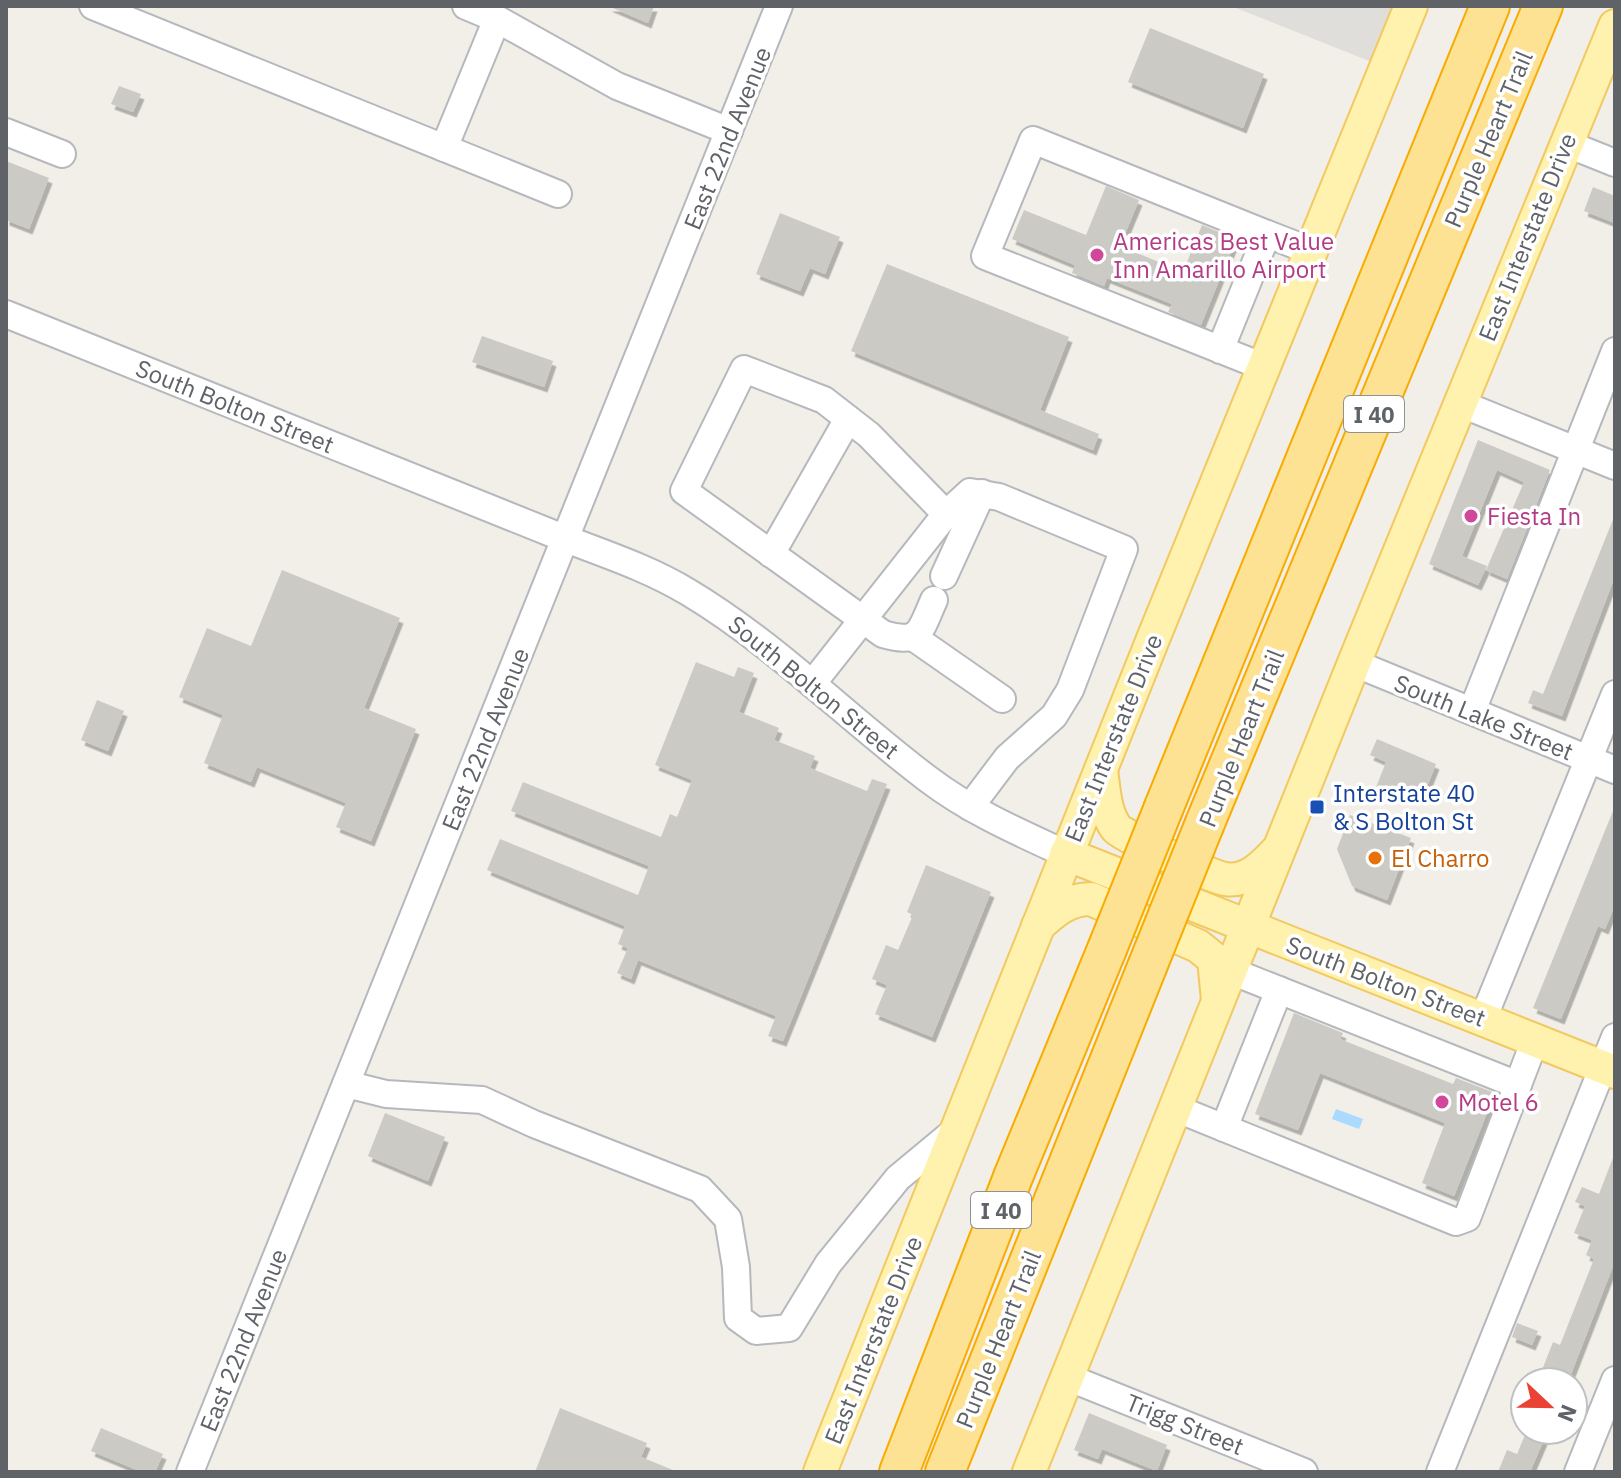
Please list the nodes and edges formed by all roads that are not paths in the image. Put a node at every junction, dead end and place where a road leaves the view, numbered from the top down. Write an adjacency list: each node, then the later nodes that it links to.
1 (93, 6): 13 (street)
2 (466, 6): 8 (street)
3 (779, 6): 10 (street, East 22nd Avenue)
4 (1411, 6): 19 (main road, East Interstate Drive)
5 (1490, 6): 63 (highway, Purple Heart Trail / I 40, bridge)
6 (1543, 6): 15 (highway, Purple Heart Trail / I 40)
7 (1562, 6): 15 (highway)
8 (497, 19): 10 (street); 13 (street)
9 (1615, 26): 12 (main road, East Interstate Drive)
10 (729, 131): 30 (street, East 22nd Avenue)
11 (6, 132): 14 (street)
12 (1565, 143): 16 (street); 24 (main road, East Interstate Drive)
13 (444, 148): 17 (street)
14 (62, 154)
15 (1479, 159): 64 (highway, Purple Heart Trail / I 40, bridge)
16 (1615, 163)
17 (558, 194)
18 (1267, 234): 19 (street); 21 (street); 21 (street)
19 (1311, 251): 23 (main road, East Interstate Drive)
20 (6, 314): 30 (street, South Bolton Street)
21 (1220, 350): 23 (street)
22 (1615, 351): 26 (street)
23 (1264, 367): 40 (main road, East Interstate Drive)
24 (1459, 403): 26 (street); 34 (main road, East Interstate Drive)
25 (848, 419): 29 (street); 31 (street); 31 (street)
26 (1576, 451): 27 (street); 38 (street)
27 (1615, 466)
28 (982, 493): 29 (street); 33 (street); 42 (street)
29 (946, 514): 32 (street)
30 (566, 539): 35 (street, South Bolton Street); 54 (street, East 22nd Avenue)
31 (771, 554): 32 (street)
32 (862, 619): 33 (street); 35 (street)
33 (913, 637): 37 (street)
34 (1354, 663): 38 (street, South Lake Street); 43 (main road, East Interstate Drive)
35 (812, 684): 42 (street, South Bolton Street)
36 (1615, 694): 39 (street)
37 (1002, 699)
38 (1472, 711): 39 (street, South Lake Street)
39 (1589, 759): 41 (street, South Lake Street); 50 (street)
40 (1101, 770): 43 (main road); 44 (main road, East Interstate Drive)
41 (1615, 770)
42 (970, 807): 44 (street, South Bolton Street)
43 (1280, 848): 46 (main road, East Interstate Drive)
44 (1066, 854): 45 (main road, East Interstate Drive); 46 (main road, South Bolton Street)
45 (1038, 927): 49 (main road); 58 (main road, East Interstate Drive)
46 (1248, 928): 47 (main road, East Interstate Drive); 50 (main road, South Bolton Street)
47 (1231, 971): 48 (street); 49 (main road, East Interstate Drive)
48 (1279, 990): 55 (street); 57 (street)
49 (1218, 1000): 56 (main road, East Interstate Drive)
50 (1483, 1019): 52 (main road, South Bolton Street)
51 (1615, 1037): 53 (street)
52 (1535, 1040): 53 (main road, South Bolton Street); 55 (street)
53 (1609, 1070): 67 (street)
54 (346, 1084): 58 (street); 61 (street, East 22nd Avenue)
55 (1518, 1085): 57 (street)
56 (1175, 1108): 57 (street); 59 (main road, East Interstate Drive)
57 (1224, 1128)
58 (957, 1129): 62 (main road, East Interstate Drive)
59 (1067, 1377): 65 (main road, East Interstate Drive); 66 (street, Trigg Street)
60 (1615, 1380): 68 (street)
61 (190, 1472)
62 (820, 1472)
63 (899, 1472)
64 (945, 1472)
65 (1029, 1472)
66 (1301, 1472)
67 (1440, 1472)
68 (1578, 1472)

